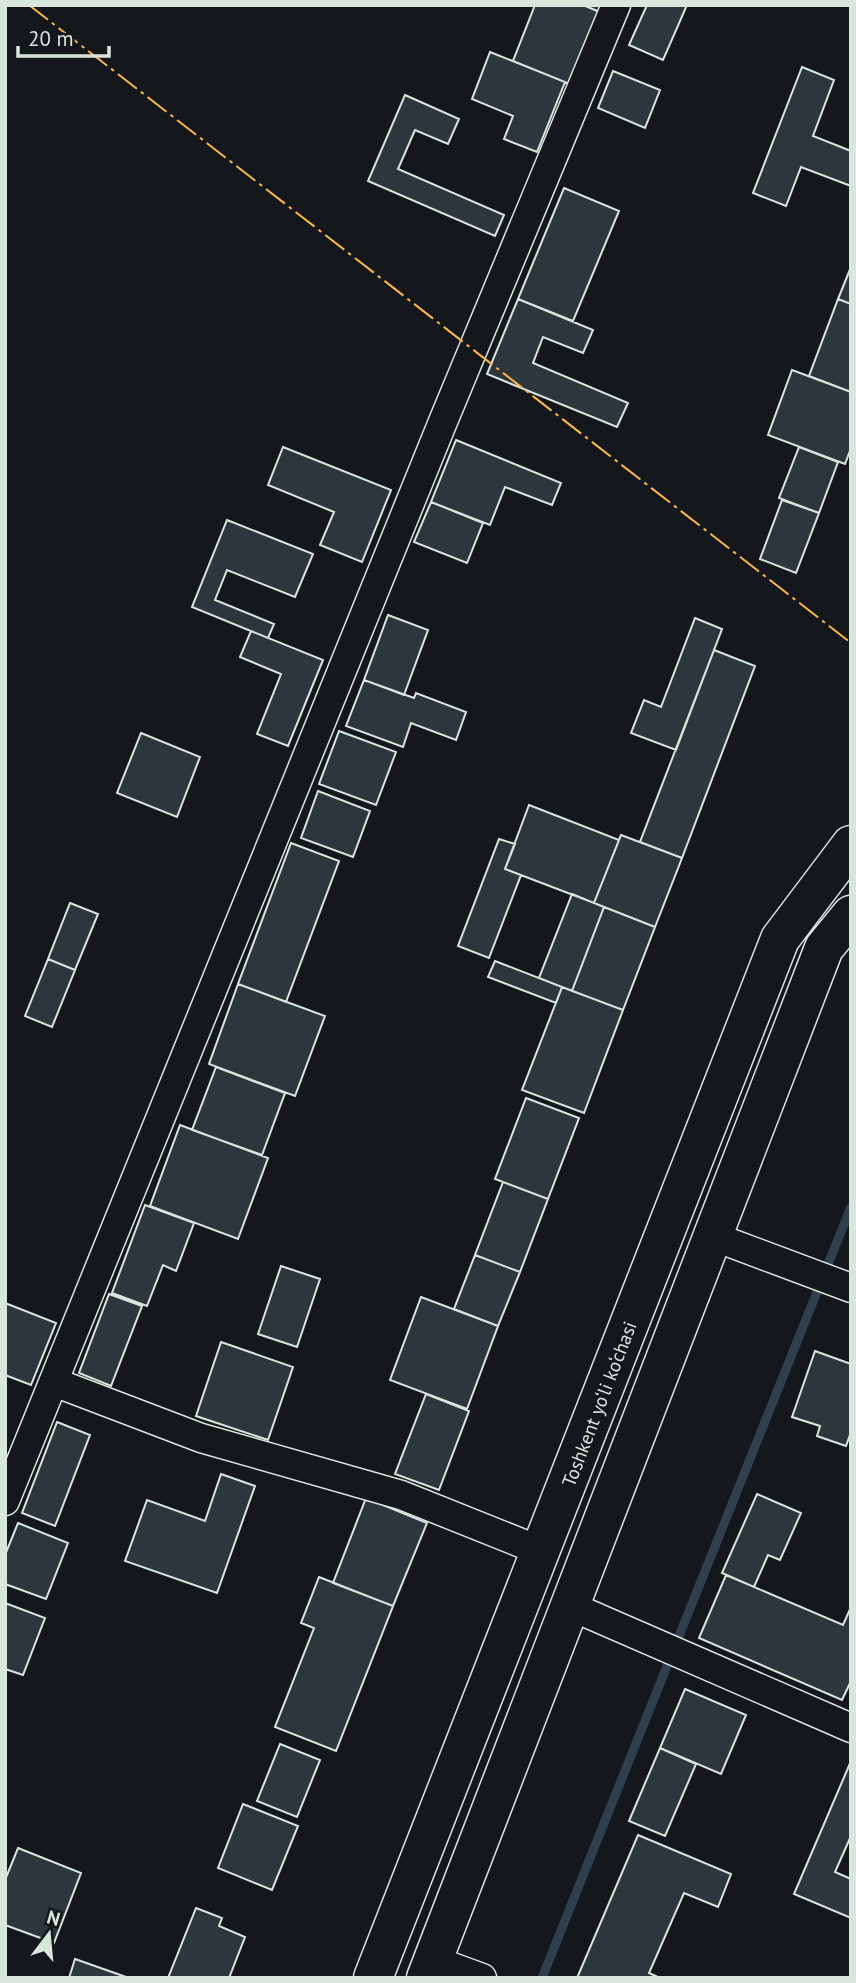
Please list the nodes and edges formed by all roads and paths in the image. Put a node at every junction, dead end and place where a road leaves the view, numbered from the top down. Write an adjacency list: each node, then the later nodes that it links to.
1 (616, 5): 6 (street)
2 (851, 845): 8 (highway, Toshkent yo‘li ko‘chasi)
3 (851, 915): 4 (highway)
4 (712, 1236): 5 (street); 9 (highway)
5 (832, 1281)
6 (54, 1381): 7 (street); 8 (street)
7 (5, 1501)
8 (541, 1551): 12 (highway, Toshkent yo‘li ko‘chasi)
9 (568, 1605): 10 (street); 11 (highway)
10 (851, 1728)
11 (429, 1969): 13 (street)
12 (373, 1978)
13 (482, 1978)

